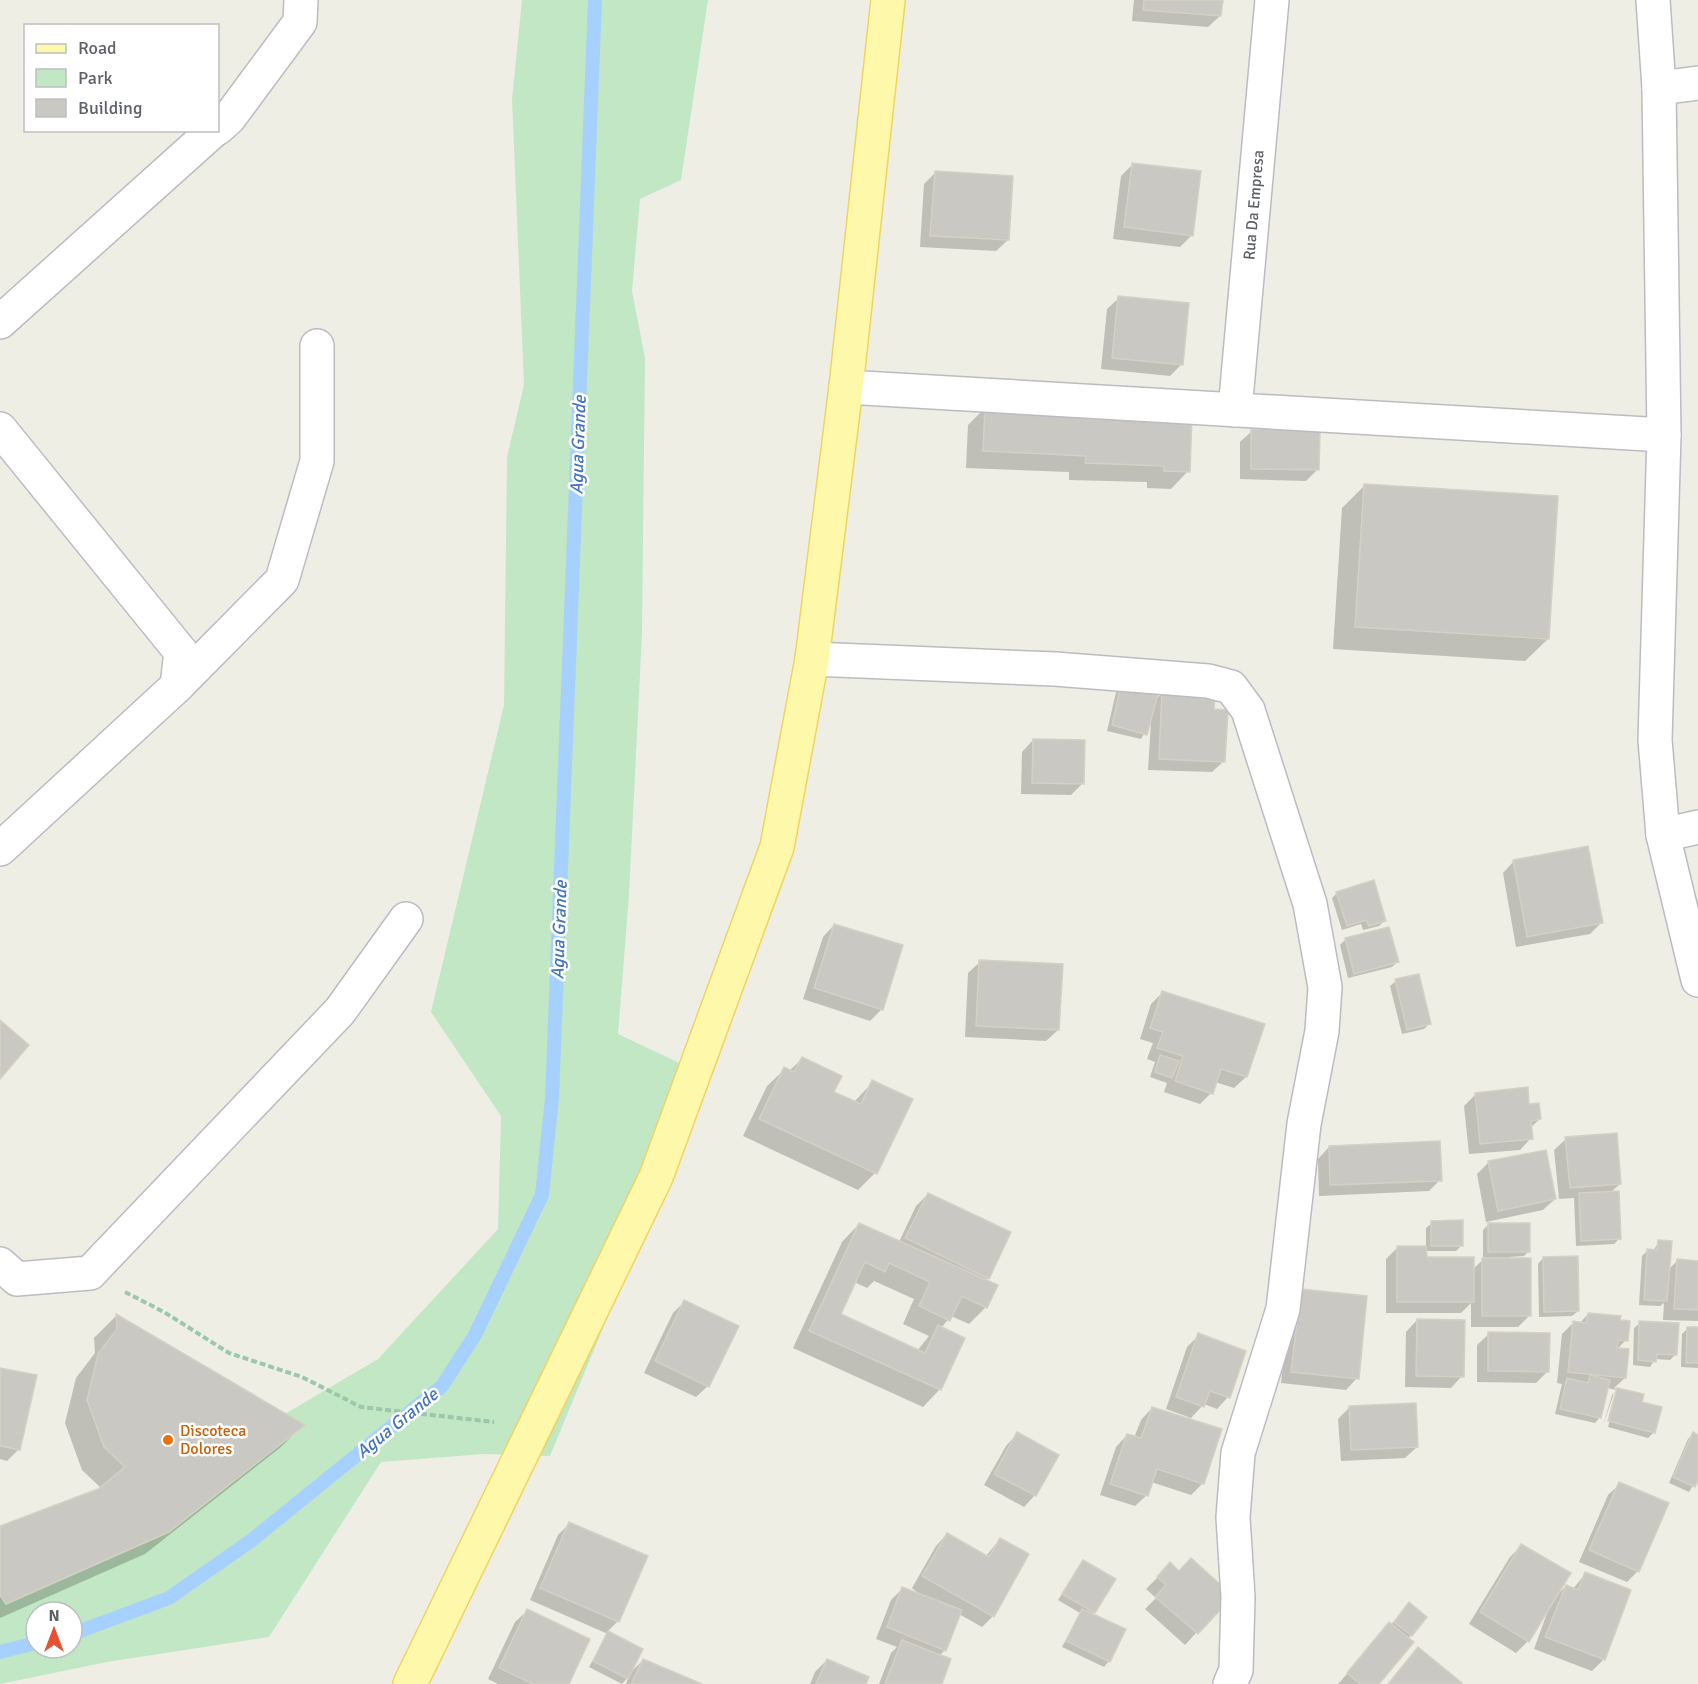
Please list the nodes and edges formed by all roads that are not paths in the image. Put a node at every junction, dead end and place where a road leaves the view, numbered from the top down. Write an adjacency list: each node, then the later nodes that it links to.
1 (301, 0): 7 (street)
2 (888, 0): 11 (main road)
3 (1272, 0): 12 (street, Rua Da Empresa)
4 (1653, 0): 6 (street)
5 (1698, 83): 6 (street)
6 (1659, 88): 14 (street)
7 (219, 126)
8 (213, 132): 9 (street)
9 (0, 322)
10 (317, 346): 16 (street)
11 (846, 387): 12 (street); 15 (main road)
12 (1235, 410): 14 (street)
13 (0, 429): 16 (street)
14 (1664, 435): 18 (street)
15 (812, 659): 23 (main road); 24 (street)
16 (177, 686): 19 (street)
17 (1698, 827): 18 (street)
18 (1663, 835): 21 (street)
19 (0, 849)
20 (406, 919): 22 (street)
21 (1698, 980)
22 (6, 1278)
23 (410, 1684)
24 (1230, 1684)

